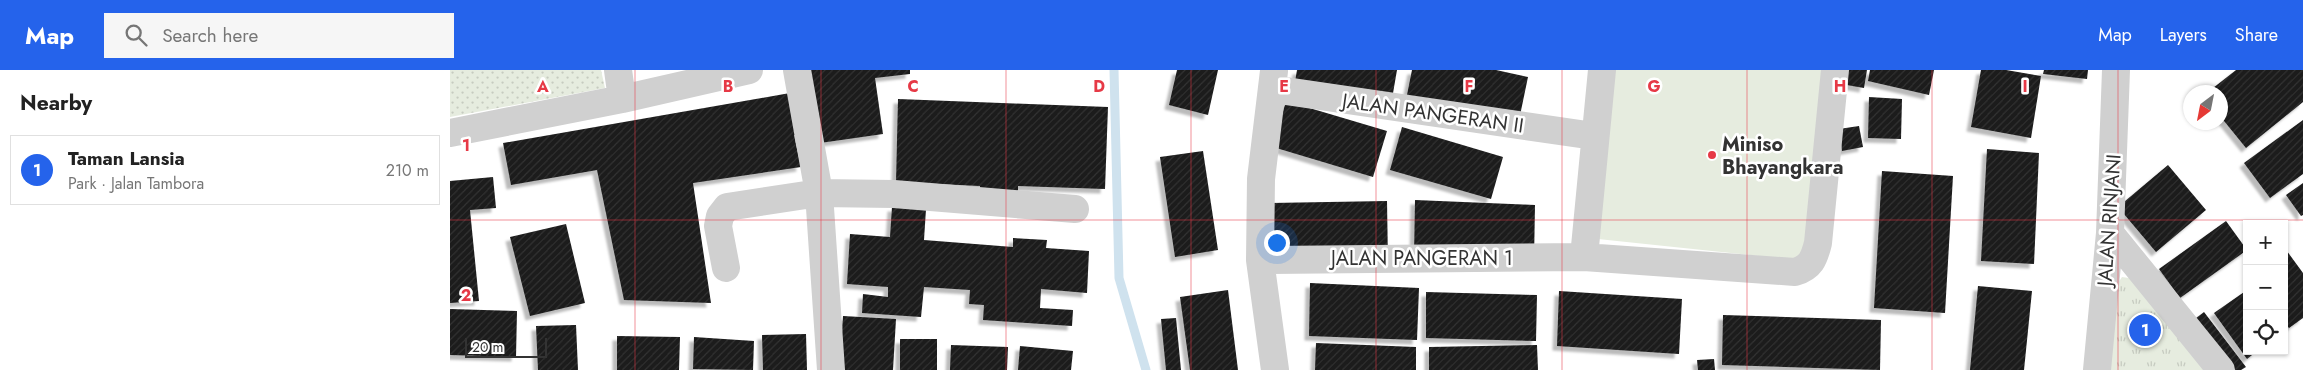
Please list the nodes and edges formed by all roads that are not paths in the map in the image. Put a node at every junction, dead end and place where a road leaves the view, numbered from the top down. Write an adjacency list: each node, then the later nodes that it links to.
1 (618, 70): 8 (street)
2 (749, 70): 8 (street)
3 (797, 70): 11 (street)
4 (1602, 70): 10 (street)
5 (1835, 70): 14 (street, JALAN PANGERAN 1)
6 (2116, 70): 13 (street, JALAN RINJANI)
7 (1273, 79): 10 (street, JALAN PANGERAN II); 15 (street)
8 (622, 99): 9 (street)
9 (450, 133)
10 (1594, 136): 14 (street)
11 (819, 193): 12 (street); 16 (street); 17 (street)
12 (1075, 209)
13 (2110, 234): 19 (street, JALAN RINJANI); 20 (street)
14 (1584, 257): 15 (street, JALAN PANGERAN 1)
15 (1260, 260): 18 (street)
16 (726, 268)
17 (831, 370)
18 (1276, 370)
19 (2097, 370)
20 (2221, 370)

